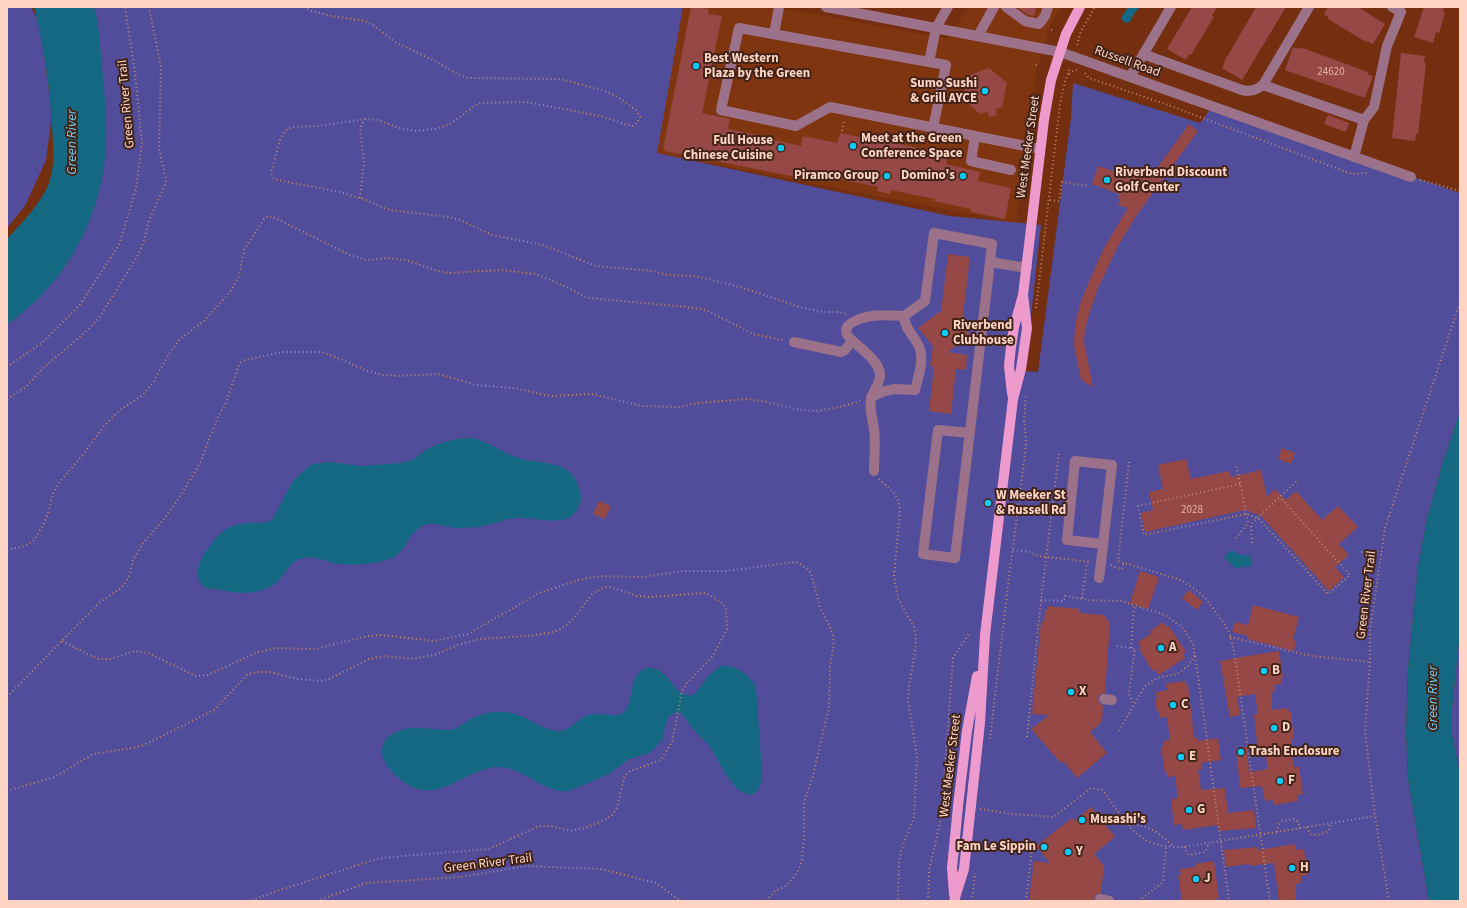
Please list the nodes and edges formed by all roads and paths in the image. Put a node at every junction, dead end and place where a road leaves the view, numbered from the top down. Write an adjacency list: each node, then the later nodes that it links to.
1 (125, 7): 52 (path, Green River Trail)
2 (149, 7): 54 (path)
3 (304, 7): 28 (path)
4 (779, 7): 17 (street)
5 (826, 7): 15 (street, Russell Road)
6 (948, 7): 16 (street)
7 (994, 7): 18 (street)
8 (1006, 7): 9 (street)
9 (1048, 7)
10 (1080, 7): 20 (main road, West Meeker Street)
11 (1096, 7): 19 (path)
12 (1171, 7): 21 (street)
13 (1309, 7): 27 (street)
14 (1398, 9): 29 (street)
15 (863, 10): 16 (street, Russell Road)
16 (936, 28): 18 (street, Russell Road); 22 (street)
17 (774, 34): 22 (street); 31 (street)
18 (978, 36): 20 (street, Russell Road)
19 (1077, 45)
20 (1060, 52): 26 (street, Russell Road); 34 (main road, West Meeker Street)
21 (1144, 54): 26 (street); 27 (street)
22 (929, 62): 31 (street)
23 (1069, 68): 24 (path)
24 (1079, 70)
25 (1083, 72): 36 (path)
26 (1130, 77): 35 (street, Russell Road)
27 (1263, 85): 29 (street)
28 (365, 119): 41 (path); 41 (path)
29 (1364, 120): 35 (street)
30 (843, 127): 32 (path)
31 (933, 128): 33 (street)
32 (842, 131)
33 (975, 137): 34 (street); 37 (street)
34 (1040, 149): 44 (main road, West Meeker Street)
35 (1354, 157): 36 (street, Russell Road)
36 (1382, 167): 38 (street, Russell Road)
37 (1010, 170)
38 (1411, 177): 40 (path)
39 (1088, 186): 42 (path)
40 (1460, 191)
41 (360, 198): 47 (path)
42 (1050, 200)
43 (990, 262): 44 (street); 46 (street); 50 (street)
44 (1027, 268): 83 (main road, West Meeker Street)
45 (1460, 302): 71 (path, Green River Trail)
46 (904, 316): 47 (street); 53 (street)
47 (858, 319): 48 (street)
48 (852, 341): 49 (street); 53 (street)
49 (794, 342): 70 (path)
50 (981, 343): 51 (path); 55 (street)
51 (1007, 346)
52 (7, 367)
53 (871, 397): 59 (street); 85 (path)
54 (7, 399)
55 (970, 433): 55 (street)
56 (1059, 453): 73 (path)
57 (1129, 462): 75 (path)
58 (1236, 464): 61 (path)
59 (874, 471): 113 (path)
60 (1297, 482): 62 (path)
61 (1240, 484): 63 (path); 63 (path)
62 (1280, 497): 64 (path); 64 (path)
63 (1246, 514): 64 (path); 65 (path)
64 (1258, 518): 66 (path)
65 (1248, 523): 66 (path); 67 (path)
66 (1251, 524): 68 (path)
67 (1236, 538)
68 (1252, 543)
69 (1103, 544): 69 (street); 76 (street)
70 (7, 550)
71 (1381, 551): 72 (path); 89 (path, Green River Trail)
72 (1361, 552)
73 (1046, 557): 74 (path); 77 (path); 80 (path)
74 (1087, 562): 76 (path); 79 (path)
75 (1124, 562): 76 (path); 84 (path)
76 (1101, 563): 78 (street)
77 (1009, 577)
78 (1099, 578)
79 (1082, 598): 80 (path); 81 (path)
80 (1042, 600): 93 (path)
81 (1134, 605): 87 (path); 88 (path)
82 (969, 634): 114 (path)
83 (986, 635): 115 (main road, West Meeker Street); 115 (main road, West Meeker Street)
84 (1230, 637): 89 (path); 102 (path)
85 (62, 641): 90 (path); 112 (path)
86 (1117, 646): 87 (path)
87 (1131, 648): 91 (path)
88 (1195, 655): 91 (path); 103 (path)
89 (1370, 662): 96 (path, Green River Trail)
90 (7, 697)
91 (1134, 705): 92 (path)
92 (1119, 731)
93 (1027, 737)
94 (7, 791): 109 (path)
95 (982, 809): 98 (path)
96 (1375, 816): 97 (path); 120 (path, Green River Trail)
97 (1330, 824): 99 (path); 99 (path)
98 (1130, 825): 106 (path); 107 (path)
99 (1307, 827): 100 (path)
100 (1300, 829): 101 (path); 101 (path)
101 (1277, 832): 102 (path)
102 (1260, 835): 103 (path); 119 (path)
103 (1221, 841): 104 (path); 118 (path)
104 (1209, 843): 108 (path); 108 (path)
105 (1032, 846): 116 (path)
106 (1166, 846): 107 (path); 117 (path)
107 (1174, 847): 108 (path)
108 (1184, 847)
109 (250, 901)
110 (317, 901): 111 (path, Green River Trail)
111 (681, 901)
112 (766, 901)
113 (898, 901)
114 (928, 901)
115 (954, 901)
116 (1026, 901)
117 (1139, 901)
118 (1229, 901)
119 (1270, 901)
120 (1390, 901)

